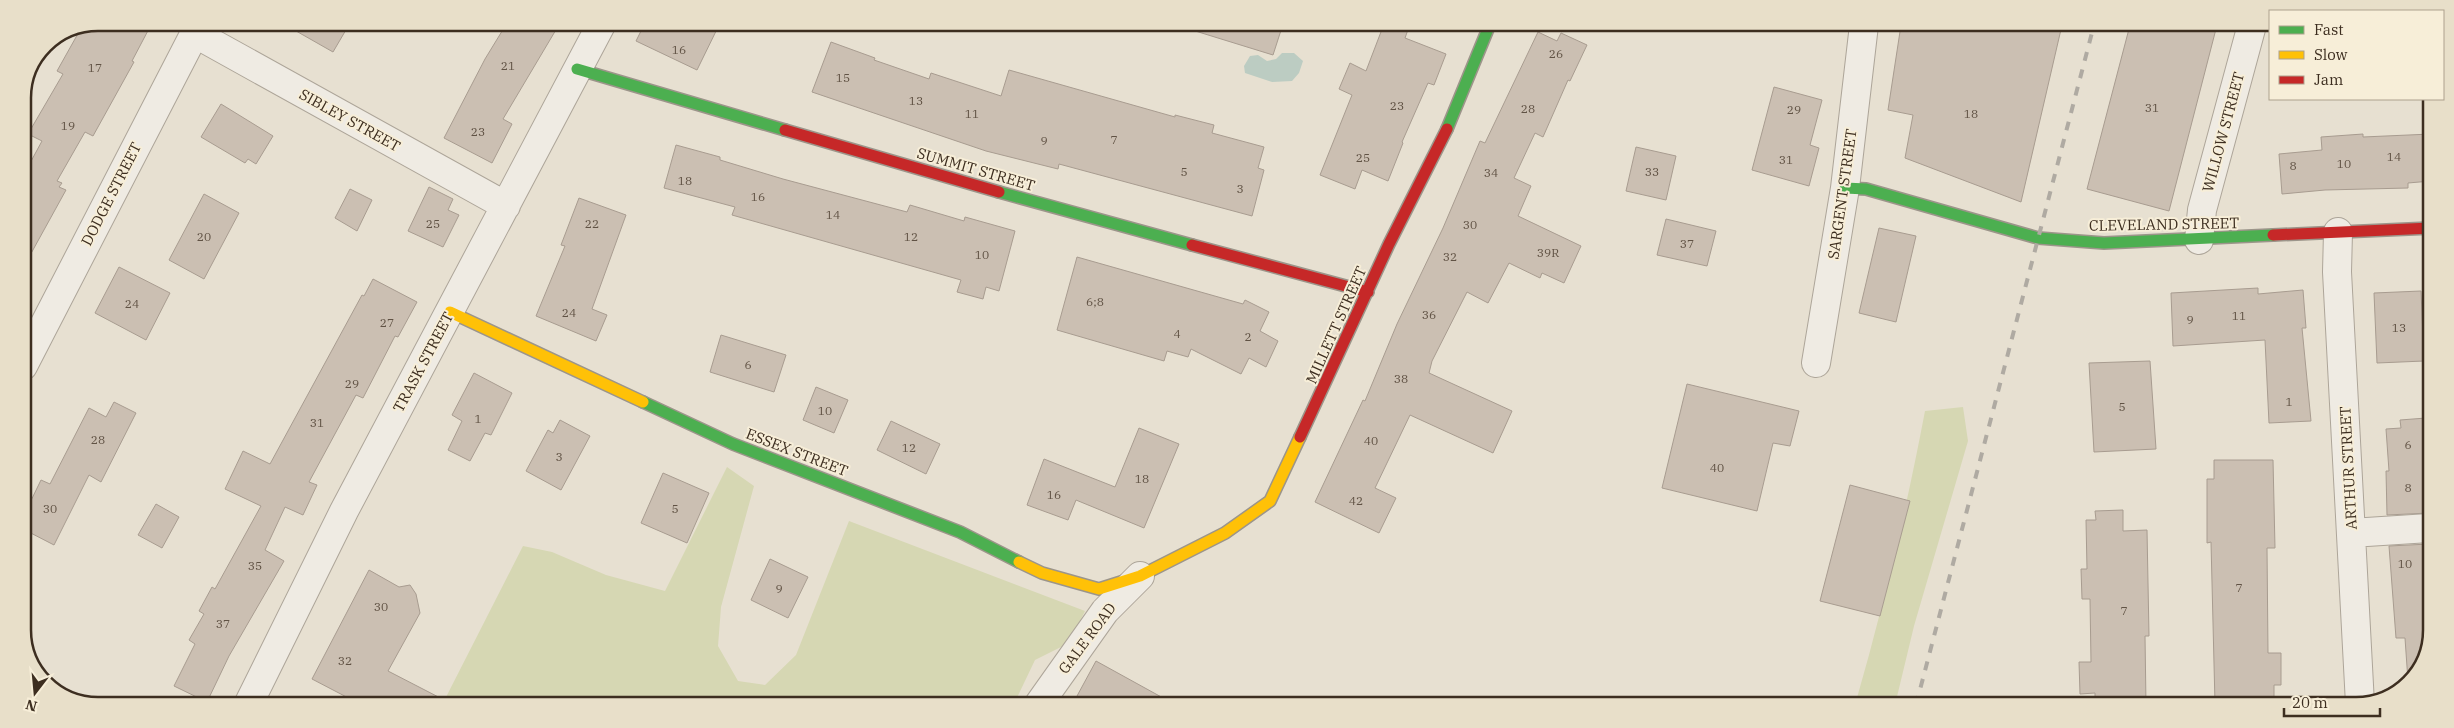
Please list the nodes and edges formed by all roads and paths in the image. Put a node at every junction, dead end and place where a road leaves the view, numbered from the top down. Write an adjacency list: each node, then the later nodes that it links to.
1 (195, 31): 15 (street, DODGE STREET)
2 (202, 31): 9 (street, SIBLEY STREET)
3 (598, 31): 7 (street, TRASK STREET)
4 (1487, 31): 13 (street, MILLETT STREET)
5 (1863, 31): 8 (street, SARGENT STREET)
6 (2250, 31): 12 (street, WILLOW STREET)
7 (577, 69): 9 (street, TRASK STREET); 13 (street, SUMMIT STREET)
8 (1844, 188): 12 (street, CLEVELAND STREET); 16 (street, SARGENT STREET)
9 (506, 206): 14 (street, TRASK STREET)
10 (2423, 228): 11 (street, CLEVELAND STREET)
11 (2338, 232): 12 (street, CLEVELAND STREET); 18 (street, ARTHUR STREET)
12 (2199, 240)
13 (1368, 292): 19 (street, MILLETT STREET)
14 (450, 312): 19 (street, ESSEX STREET); 20 (street, TRASK STREET)
15 (31, 350)
16 (1816, 363)
17 (2423, 528): 18 (street)
18 (2351, 533): 22 (street, ARTHUR STREET)
19 (1140, 576): 21 (street, GALE ROAD)
20 (252, 697)
21 (1044, 697)
22 (2360, 697)

